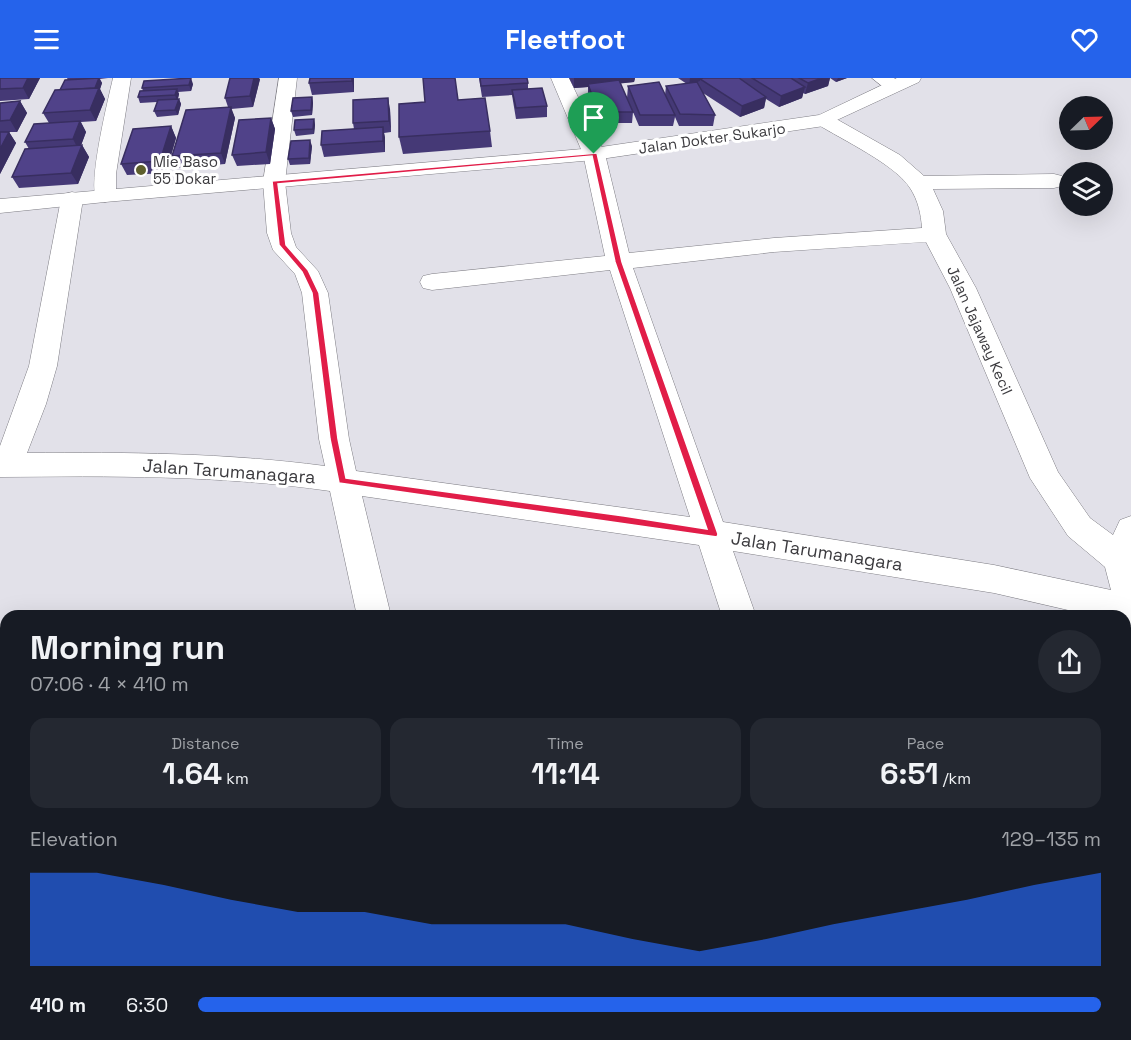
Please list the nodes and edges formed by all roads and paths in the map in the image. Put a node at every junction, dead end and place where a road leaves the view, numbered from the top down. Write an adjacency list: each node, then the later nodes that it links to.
1 (122, 78): 10 (street)
2 (288, 78): 8 (street)
3 (560, 78): 6 (street)
4 (896, 81): 5 (street, Jalan Dokter Sukarjo)
5 (824, 120): 6 (street, Jalan Dokter Sukarjo); 9 (street, Jalan Jajaway Kecil)
6 (594, 154): 8 (street, Jalan Dokter Sukarjo); 14 (street)
7 (1054, 181): 9 (street)
8 (274, 182): 10 (street, Jalan Dokter Sukarjo); 17 (street)
9 (920, 183): 13 (street, Jalan Jajaway Kecil)
10 (105, 195): 11 (street, Jalan Dokter Sukarjo)
11 (72, 199): 12 (street, Jalan Dokter Sukarjo); 16 (street)
12 (0, 206)
13 (934, 234): 14 (street); 20 (street, Jalan Jajaway Kecil)
14 (619, 262): 15 (street); 19 (street)
15 (432, 282)
16 (4, 465): 17 (street, Jalan Tarumanagara)
17 (343, 481): 19 (street, Jalan Tarumanagara); 22 (street)
18 (1131, 529): 20 (street)
19 (713, 534): 23 (street); 24 (street, Jalan Tarumanagara)
20 (1120, 560): 21 (street)
21 (1131, 603)
22 (373, 610)
23 (738, 610)
24 (1131, 610)

